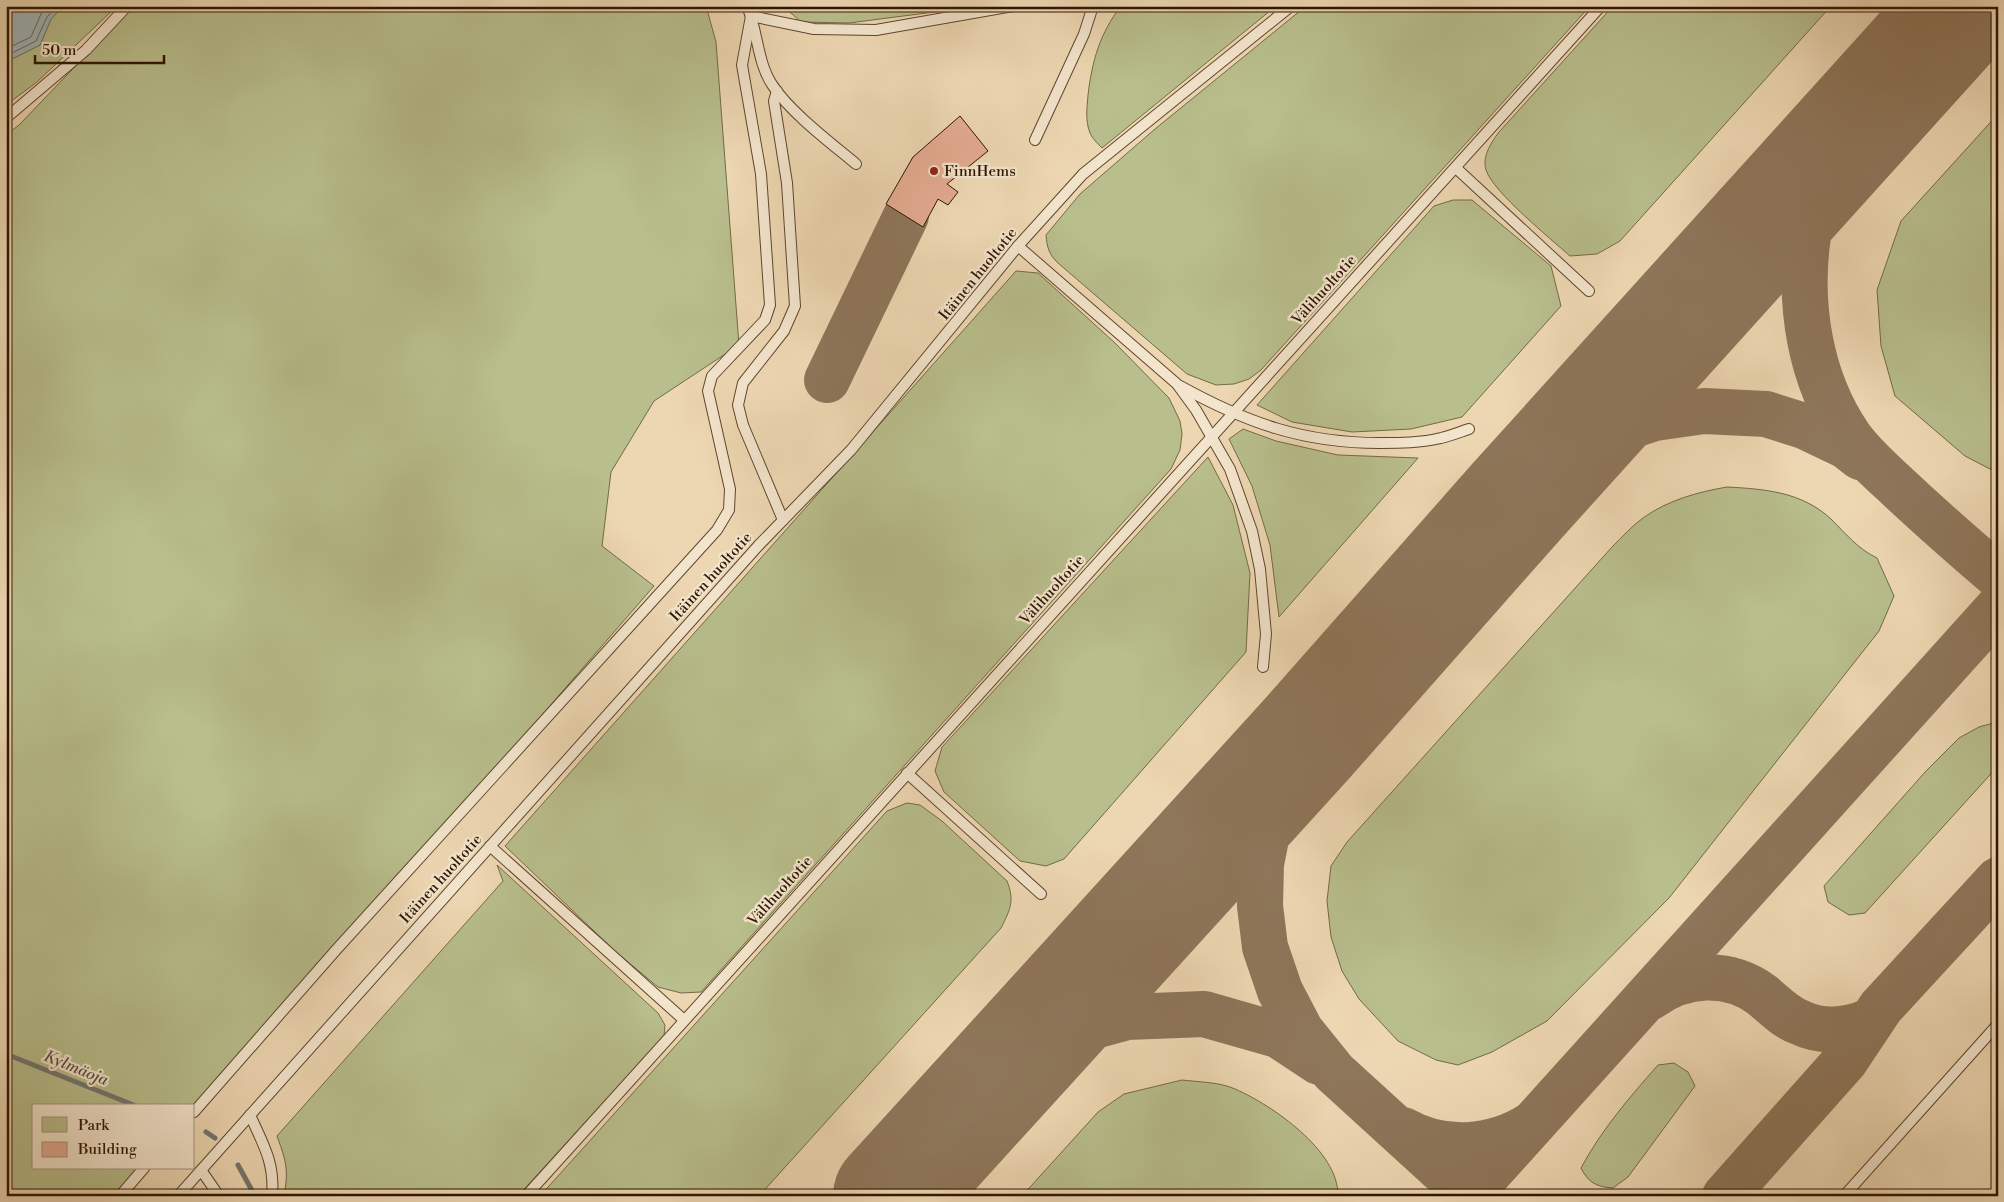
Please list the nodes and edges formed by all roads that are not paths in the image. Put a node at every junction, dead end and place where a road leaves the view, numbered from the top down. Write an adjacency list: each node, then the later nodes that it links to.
1 (127, 6): 8 (lane)
2 (1013, 6): 6 (lane)
3 (1093, 6): 9 (lane)
4 (1291, 6): 12 (lane, Itäinen huoltotie)
5 (1601, 6): 11 (lane, Välihuoltotie)
6 (749, 11): 7 (lane); 25 (lane)
7 (777, 91): 10 (lane); 18 (lane)
8 (6, 118)
9 (1035, 140)
10 (856, 164)
11 (1456, 168): 13 (lane); 15 (lane, Välihuoltotie)
12 (1018, 246): 14 (lane); 18 (lane, Itäinen huoltotie)
13 (1589, 291)
14 (1177, 384): 15 (lane); 17 (lane)
15 (1233, 412): 16 (lane); 17 (lane, Välihuoltotie)
16 (1470, 428)
17 (1212, 436): 19 (lane); 20 (lane, Välihuoltotie)
18 (783, 520): 21 (lane, Itäinen huoltotie)
19 (1263, 666)
20 (907, 773): 22 (lane); 23 (lane, Välihuoltotie)
21 (490, 846): 23 (lane); 26 (lane, Itäinen huoltotie)
22 (1040, 894)
23 (684, 1020): 33 (lane, Välihuoltotie)
24 (1998, 1024): 34 (lane)
25 (195, 1111)
26 (250, 1115): 28 (lane, Itäinen huoltotie); 32 (lane)
27 (142, 1170): 29 (lane)
28 (201, 1170): 30 (lane, Itäinen huoltotie); 31 (lane)
29 (120, 1196)
30 (178, 1196)
31 (219, 1196)
32 (272, 1196)
33 (526, 1196)
34 (1844, 1196)

